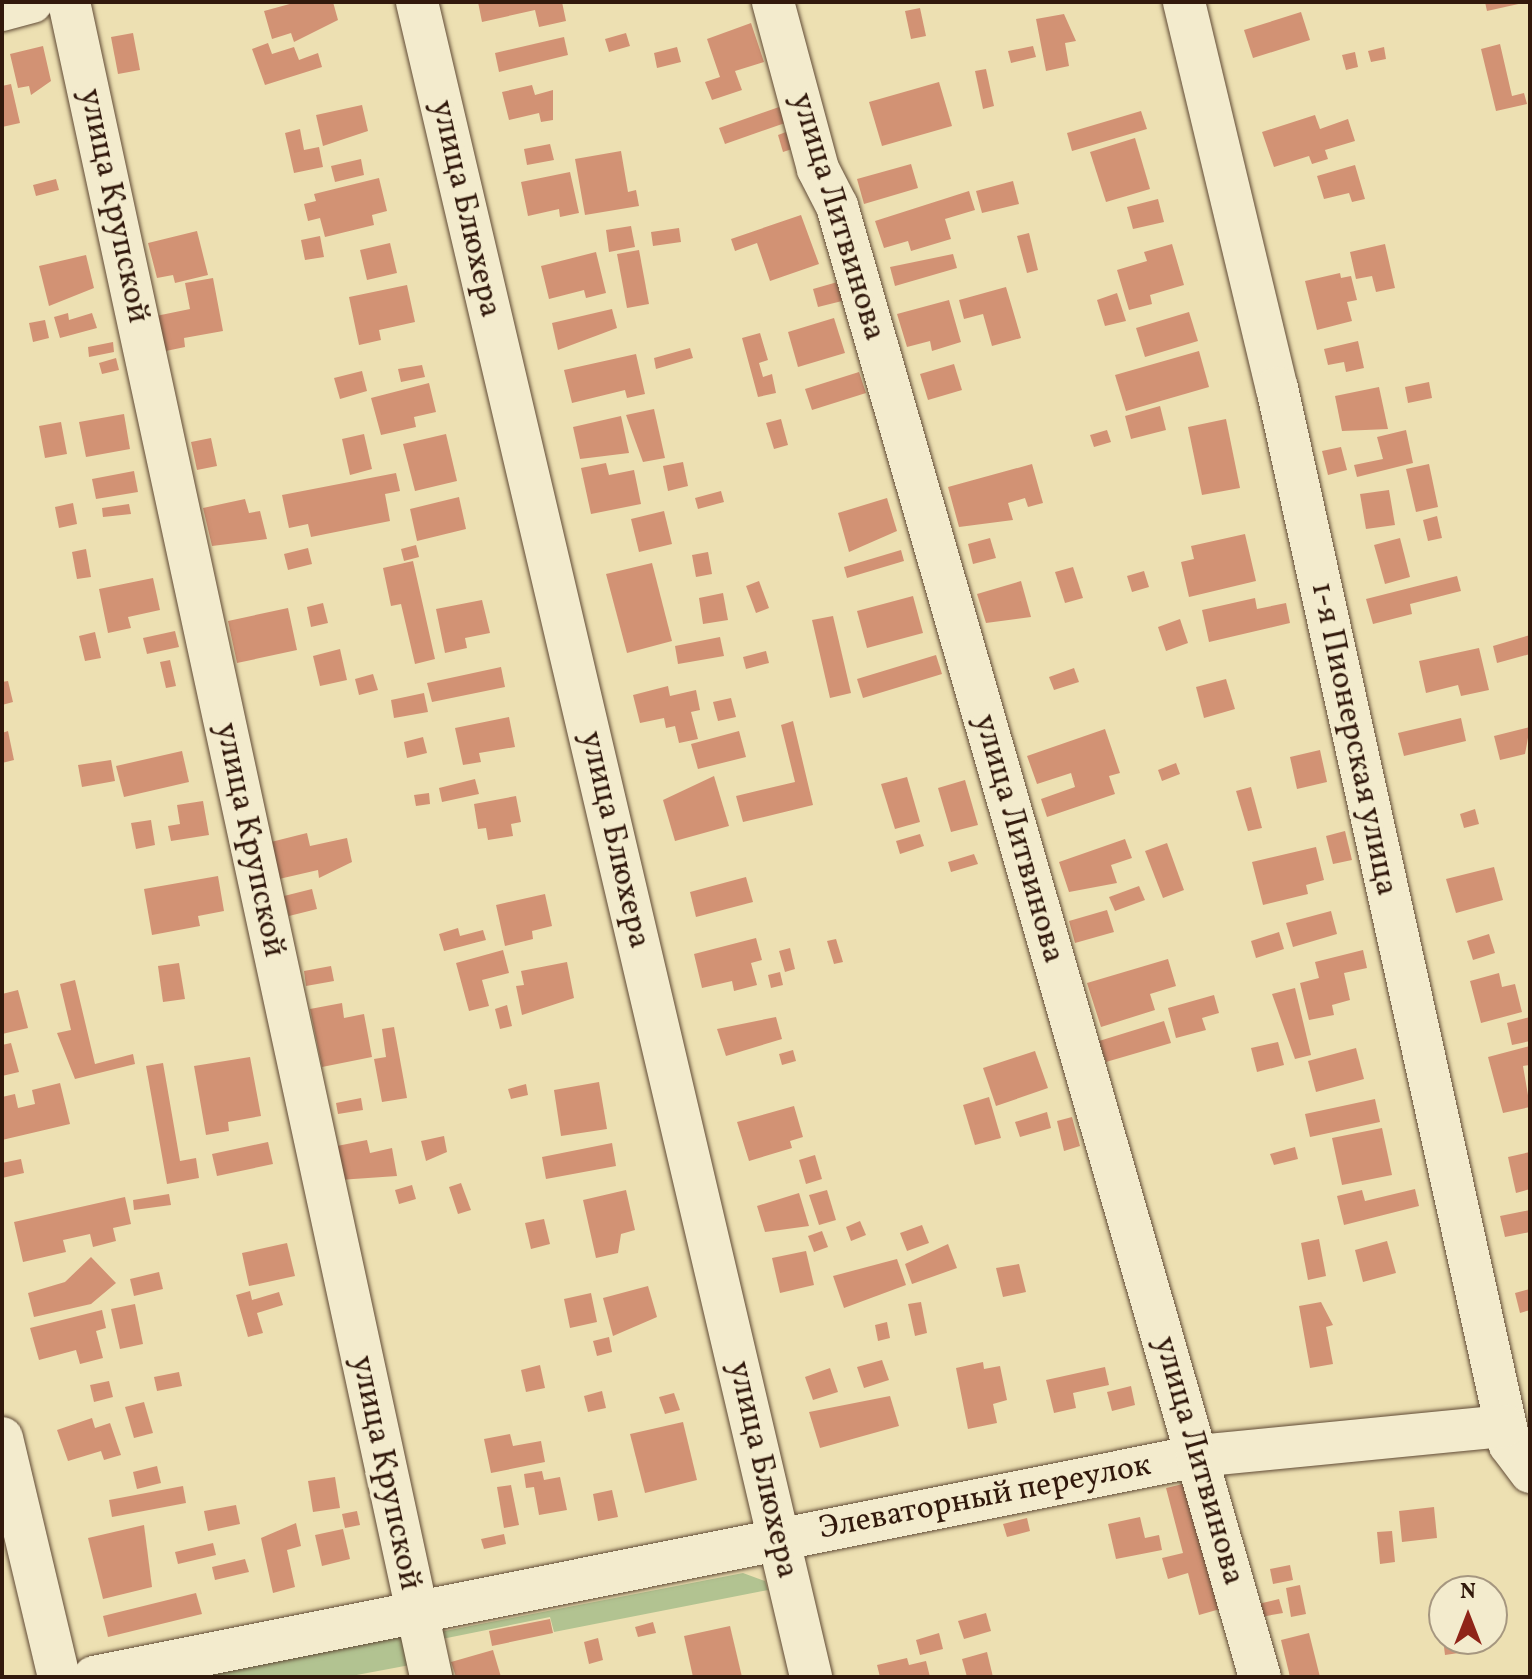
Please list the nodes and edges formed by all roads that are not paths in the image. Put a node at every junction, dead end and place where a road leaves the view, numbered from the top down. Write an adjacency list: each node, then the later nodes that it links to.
1 (32, 2): 6 (street)
2 (69, 2): 12 (street, улица Крупской)
3 (417, 2): 11 (street, улица Блюхера)
4 (773, 2): 9 (street, улица Литвинова)
5 (1184, 2): 7 (street, 1-я Пионерская улица)
6 (2, 10)
7 (1505, 1426): 9 (street, Элеваторный переулок); 10 (street, 1-я Пионерская улица)
8 (2, 1438): 13 (street)
9 (1197, 1456): 11 (street, Элеваторный переулок); 17 (street, улица Литвинова)
10 (1530, 1472)
11 (778, 1539): 12 (street, Элеваторный переулок); 16 (street, улица Блюхера)
12 (416, 1616): 14 (street, Элеваторный переулок); 15 (street, улица Крупской)
13 (59, 1677)
14 (94, 1677)
15 (431, 1677)
16 (811, 1677)
17 (1260, 1677)

